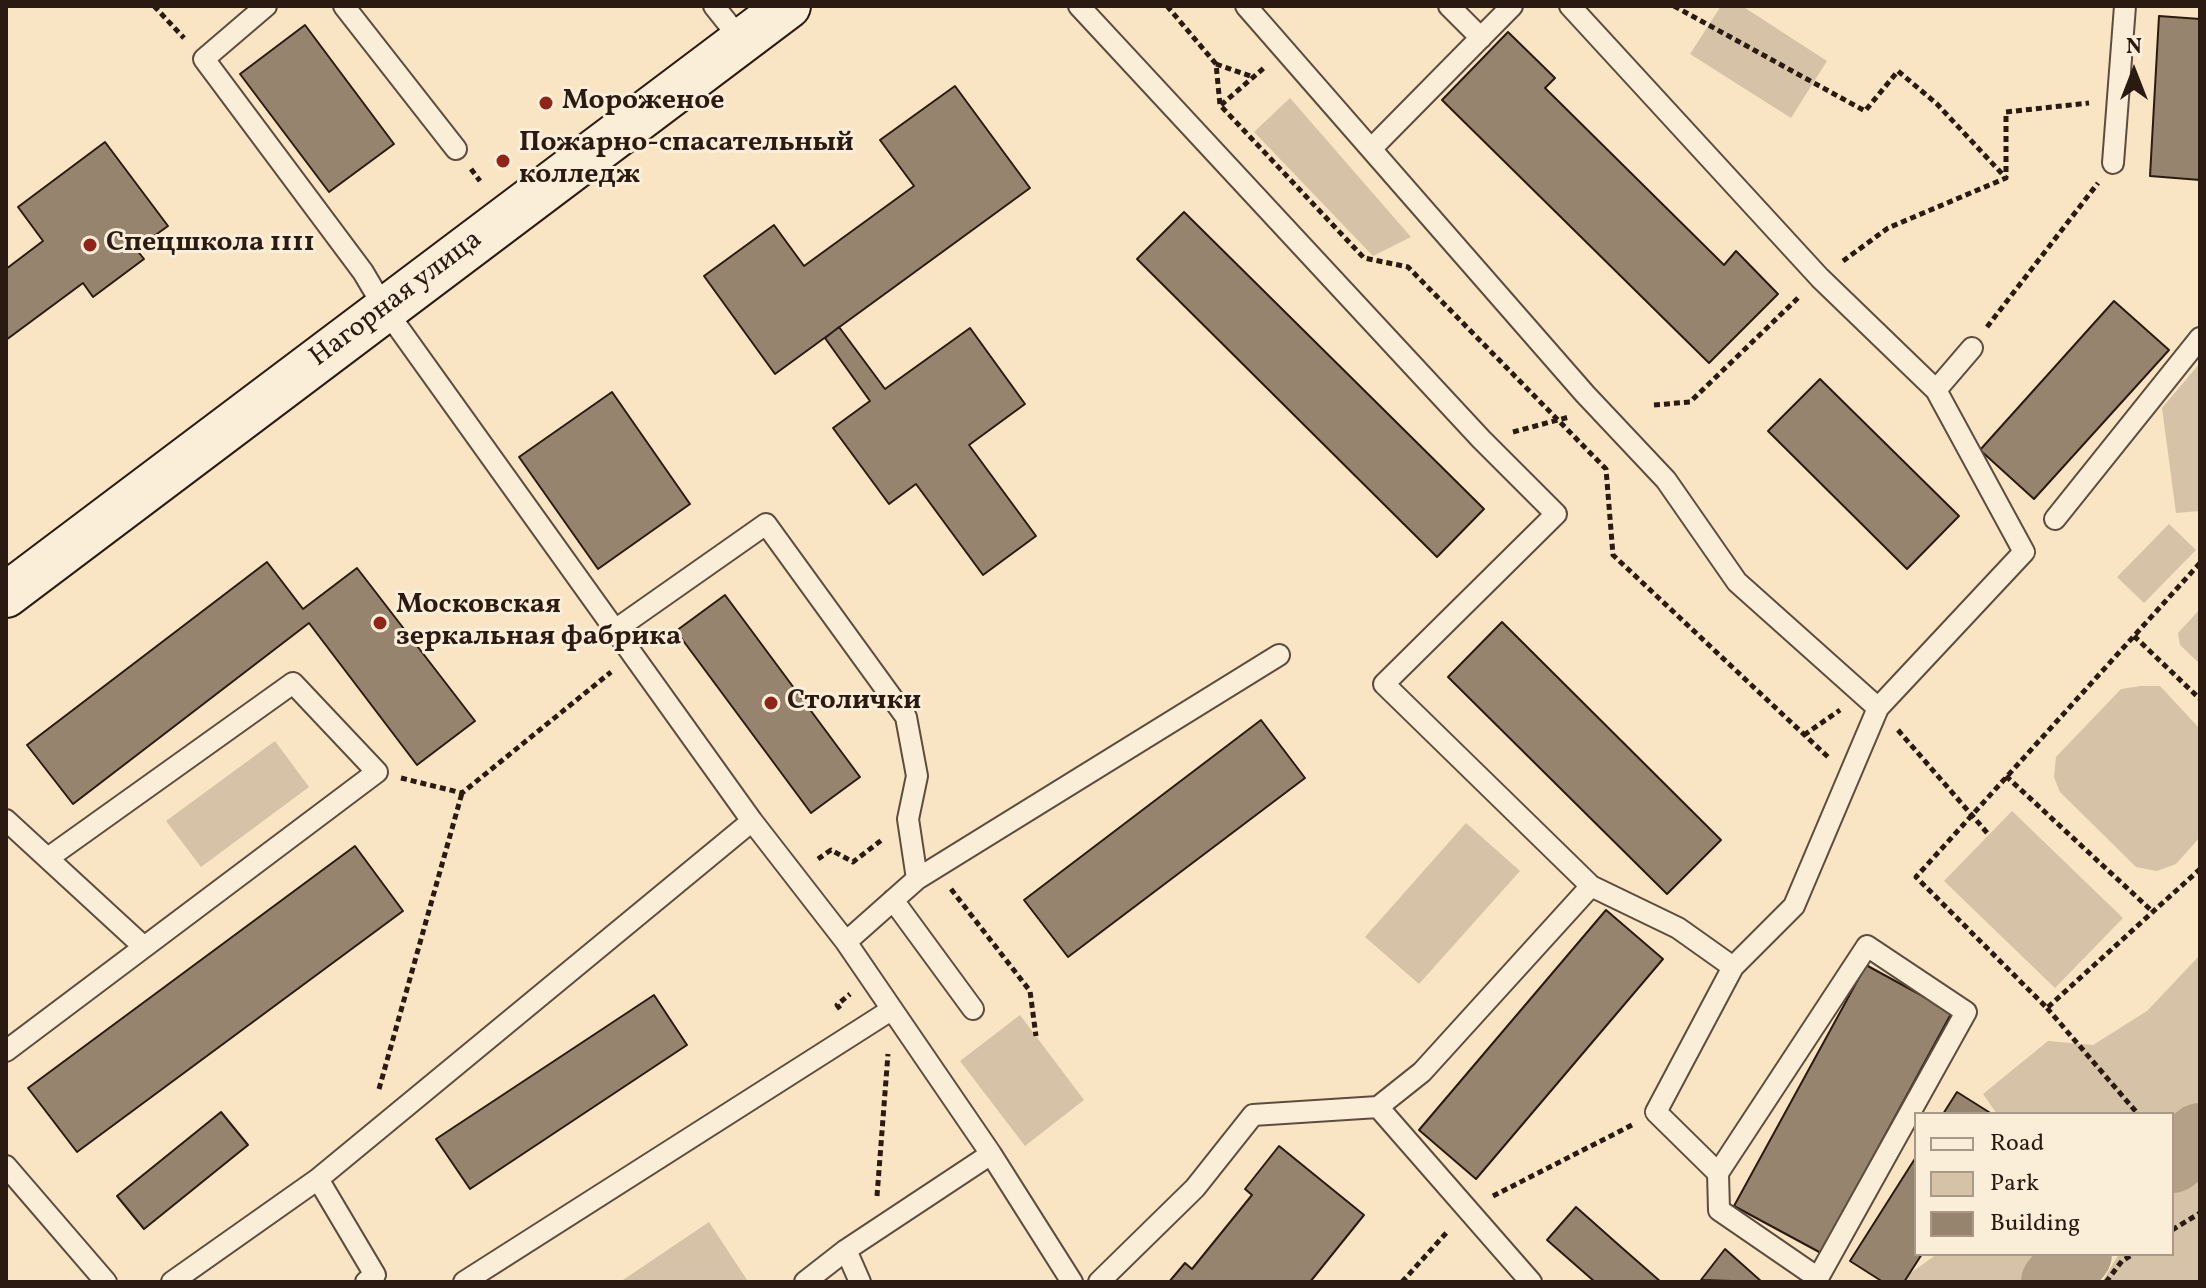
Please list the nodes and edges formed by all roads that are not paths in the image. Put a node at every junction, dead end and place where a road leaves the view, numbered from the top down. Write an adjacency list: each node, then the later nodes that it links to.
1 (266, 6): 16 (lane)
2 (344, 6): 14 (lane)
3 (714, 6): 12 (lane)
4 (788, 6): 12 (street, Нагорная улица)
5 (1079, 6): 29 (lane)
6 (1246, 6): 13 (lane)
7 (1449, 6): 11 (lane)
8 (1512, 6): 11 (lane)
9 (1570, 6): 19 (lane)
10 (2125, 6): 15 (lane)
11 (1481, 38): 13 (lane)
12 (742, 41): 16 (street, Нагорная улица)
13 (1372, 148): 24 (lane)
14 (456, 149)
15 (2113, 163)
16 (385, 309): 21 (street, Нагорная улица); 22 (lane)
17 (2200, 338): 20 (lane)
18 (1972, 348): 19 (lane)
19 (1936, 390): 24 (lane)
20 (2055, 519)
21 (6, 595)
22 (615, 630): 26 (lane); 28 (lane)
23 (1279, 655): 28 (lane)
24 (1871, 701): 33 (lane)
25 (6, 820): 27 (lane)
26 (752, 821): 31 (lane); 41 (lane)
27 (48, 858): 32 (lane); 32 (lane)
28 (917, 879): 30 (lane)
29 (1591, 886): 33 (lane); 37 (lane)
30 (893, 900): 31 (lane); 34 (lane)
31 (846, 942): 35 (lane)
32 (144, 947): 36 (lane)
33 (1733, 967): 40 (lane)
34 (973, 1009)
35 (891, 1010): 38 (lane); 46 (lane)
36 (6, 1051)
37 (1378, 1107): 50 (lane); 51 (lane)
38 (991, 1154): 42 (lane); 49 (lane)
39 (6, 1166): 44 (lane)
40 (1718, 1173): 40 (lane)
41 (318, 1179): 43 (lane); 45 (lane)
42 (846, 1250): 47 (lane); 48 (lane)
43 (374, 1280)
44 (106, 1282)
45 (172, 1282)
46 (464, 1282)
47 (805, 1282)
48 (860, 1282)
49 (1072, 1282)
50 (1099, 1282)
51 (1531, 1282)

